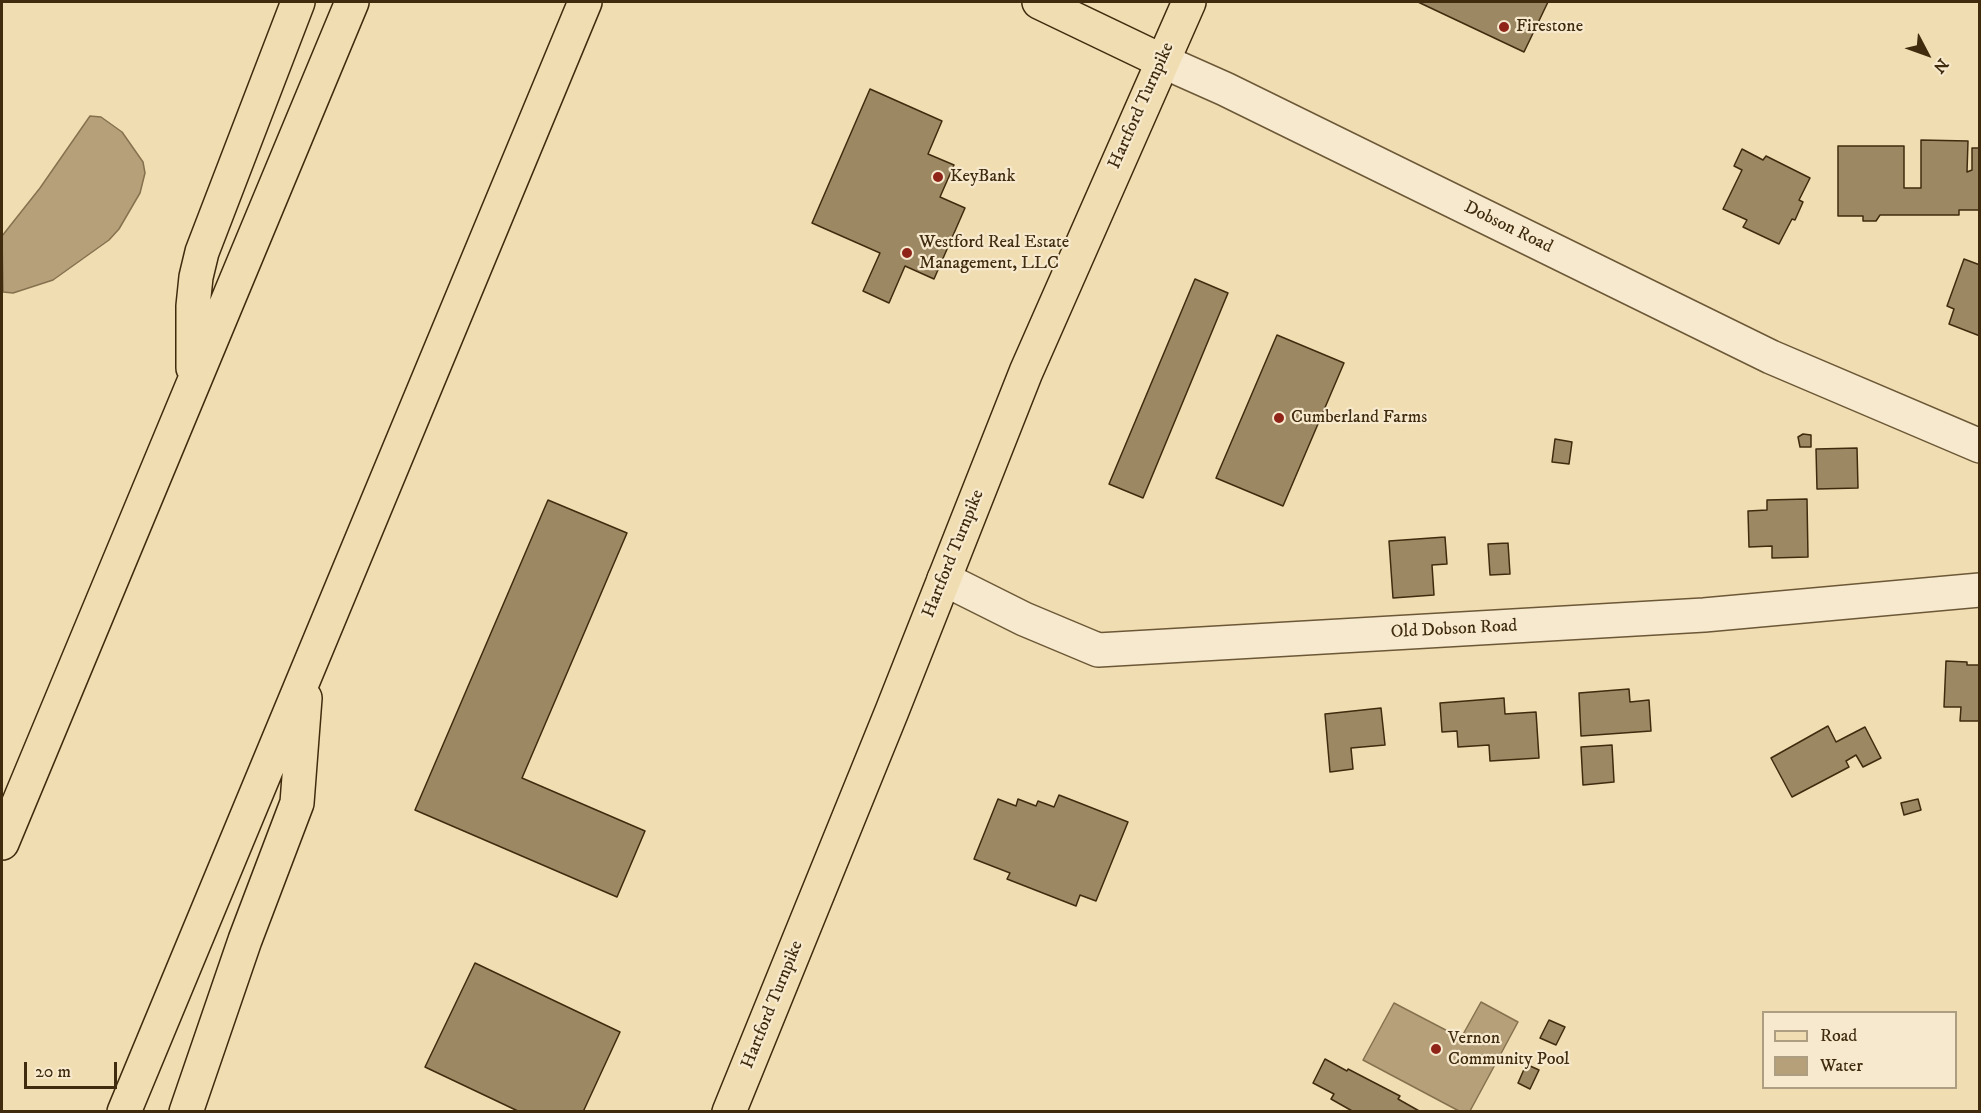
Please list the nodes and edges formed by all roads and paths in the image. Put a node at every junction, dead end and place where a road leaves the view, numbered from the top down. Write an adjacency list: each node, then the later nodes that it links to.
1 (298, 2): 7 (main road)
2 (352, 2): 7 (main road)
3 (585, 2): 11 (main road)
4 (1040, 2): 6 (main road, Dobson Road)
5 (1189, 2): 6 (main road, Hartford Turnpike)
6 (1162, 61): 8 (street, Dobson Road); 9 (main road, Hartford Turnpike)
7 (194, 382): 12 (main road)
8 (1980, 446)
9 (944, 579): 10 (street, Old Dobson Road); 15 (main road, Hartford Turnpike)
10 (1980, 590)
11 (308, 667): 13 (main road); 14 (main road)
12 (2, 843)
13 (124, 1112)
14 (186, 1112)
15 (729, 1112)

